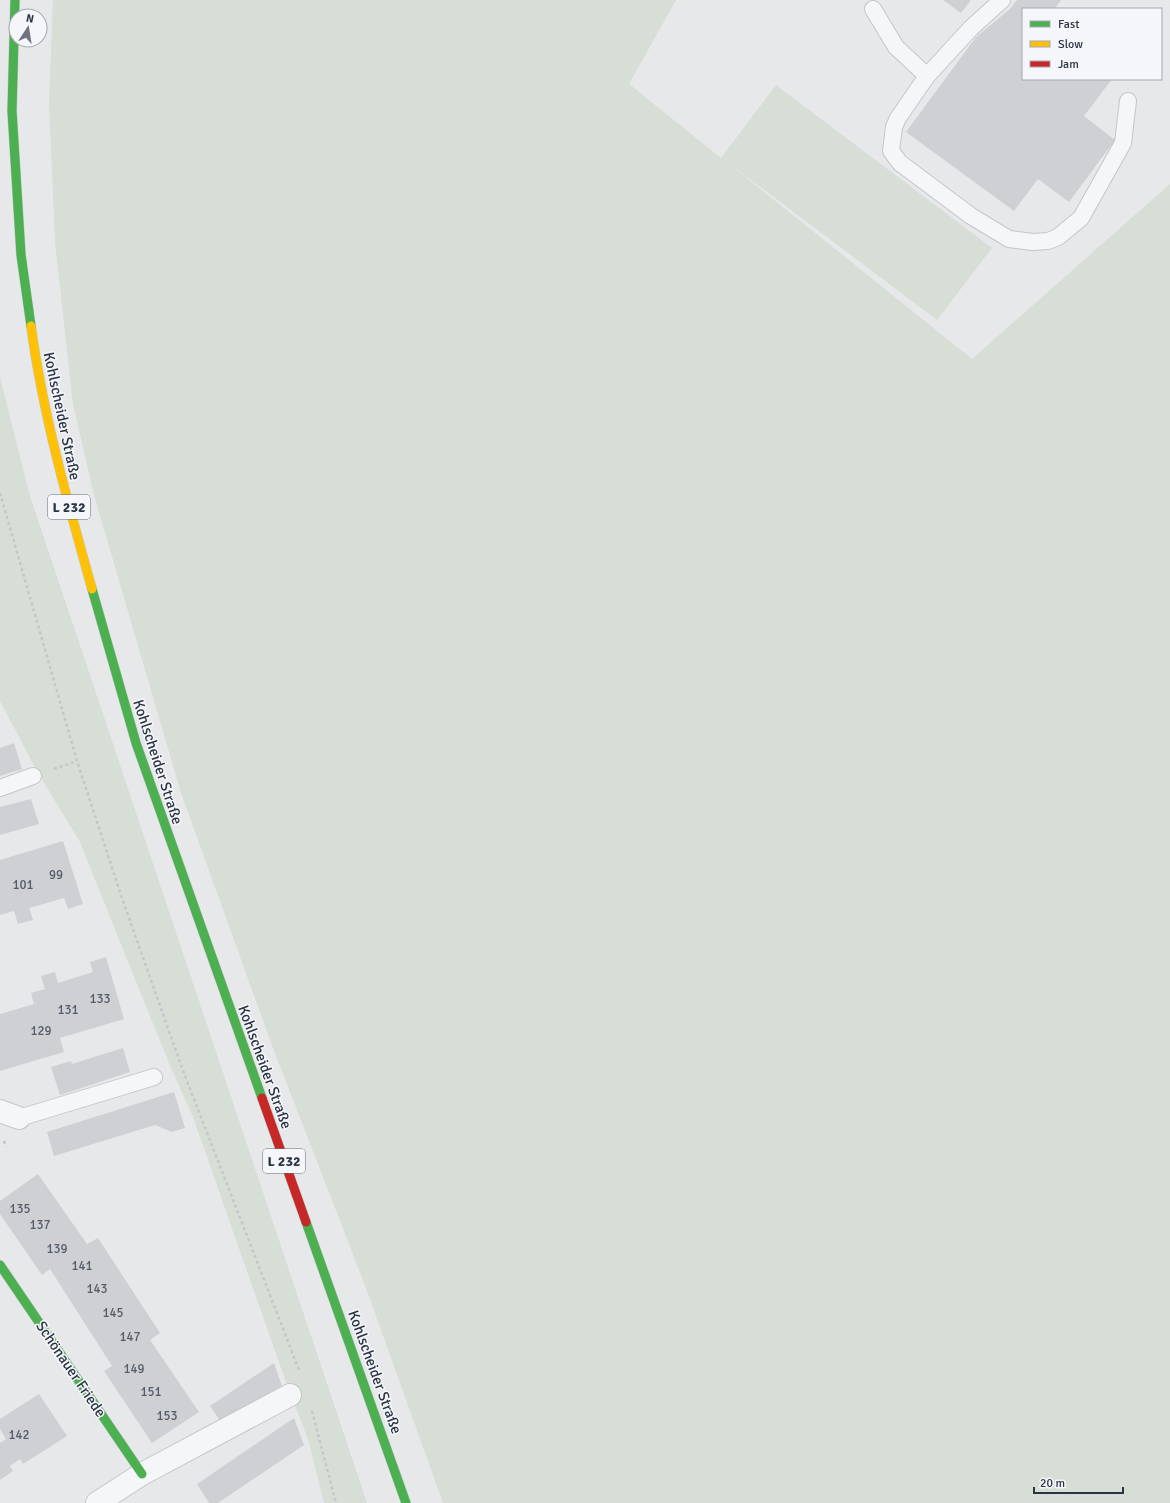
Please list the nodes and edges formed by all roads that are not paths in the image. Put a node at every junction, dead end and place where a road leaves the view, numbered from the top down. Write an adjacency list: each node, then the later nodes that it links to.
1 (15, 0): 14 (main road, Kohlscheider Straße / L 232)
2 (1002, 0): 4 (lane)
3 (873, 9): 4 (lane)
4 (927, 76): 5 (lane)
5 (1128, 101)
6 (33, 776): 7 (lane)
7 (0, 788)
8 (154, 1077): 9 (lane)
9 (9, 1115)
10 (0, 1265): 12 (main road, Schönauer Friede)
11 (290, 1395): 12 (street)
12 (142, 1474): 13 (street)
13 (97, 1503)
14 (406, 1503)

